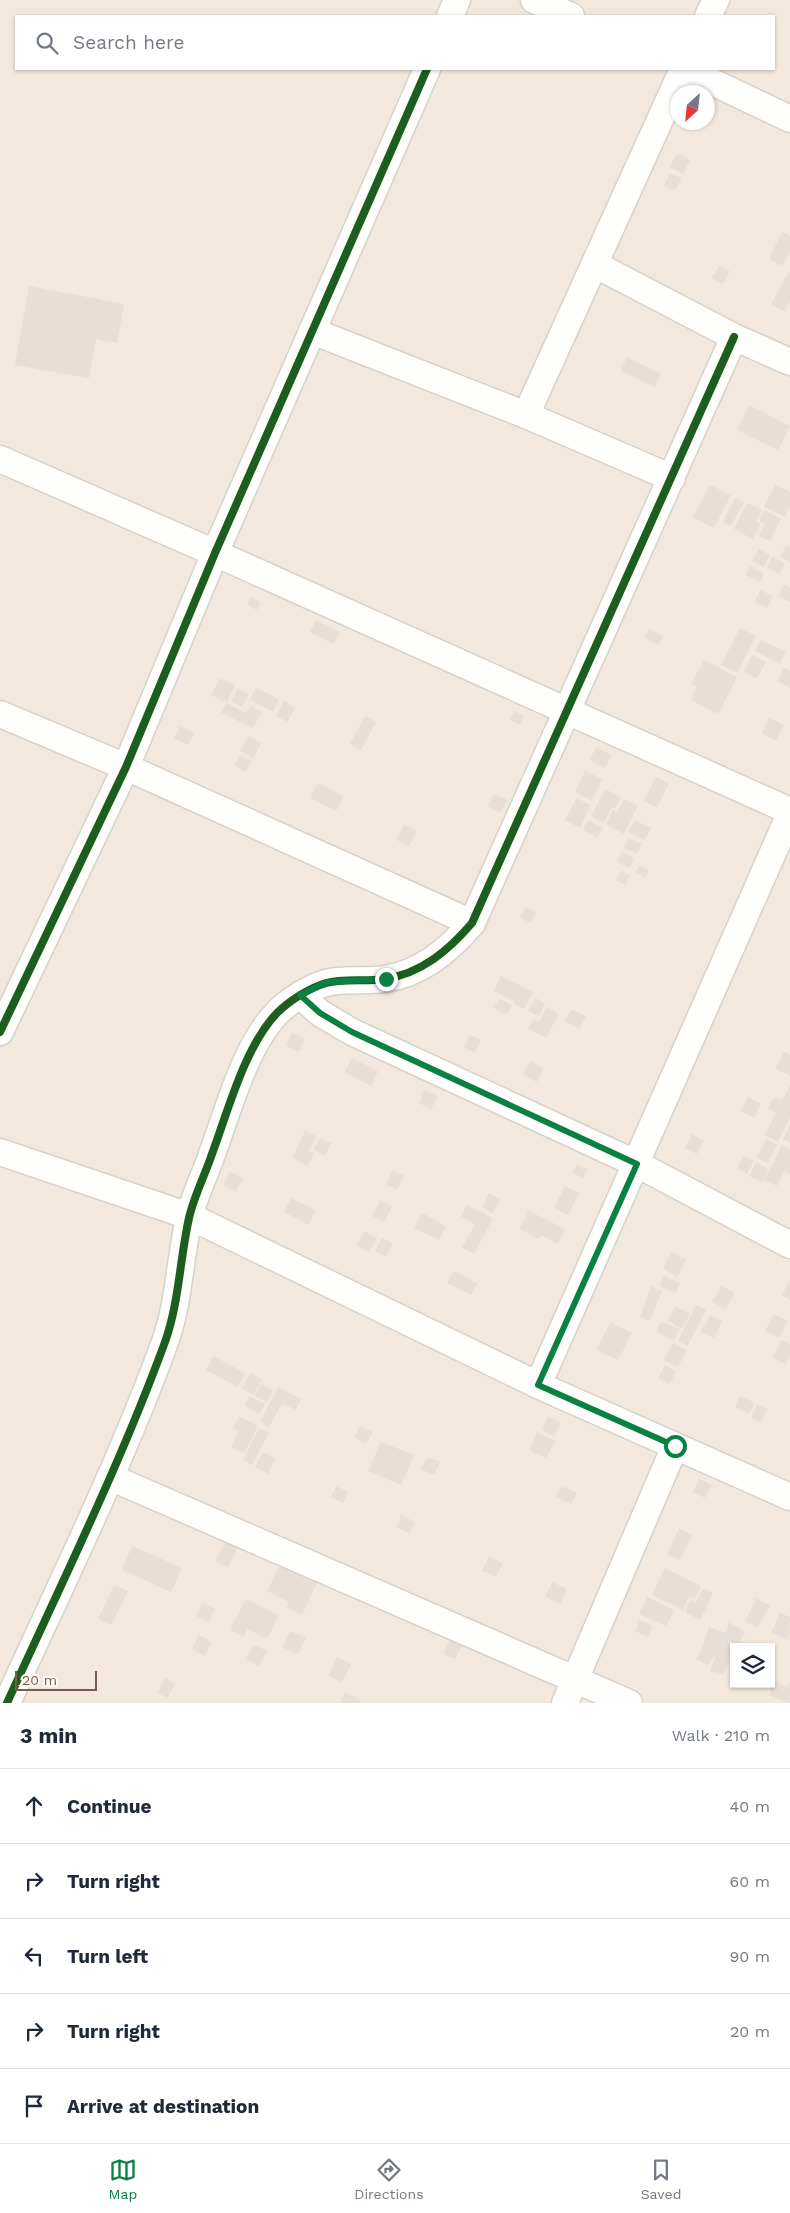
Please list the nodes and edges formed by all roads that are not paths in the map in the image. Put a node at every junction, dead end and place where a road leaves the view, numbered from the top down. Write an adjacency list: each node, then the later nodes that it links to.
1 (457, 0): 4 (street)
2 (534, 0): 5 (street)
3 (716, 0): 6 (street)
4 (450, 15)
5 (569, 15)
6 (708, 15)
7 (427, 70): 12 (street)
8 (684, 70): 11 (street)
9 (686, 70): 10 (street)
10 (790, 119)
11 (596, 264): 13 (street); 15 (street)
12 (312, 331): 15 (street); 18 (street)
13 (734, 337): 14 (street); 17 (street)
14 (790, 362)
15 (526, 415): 17 (street)
16 (0, 459): 18 (street)
17 (672, 478): 19 (street)
18 (215, 553): 19 (street); 21 (street)
19 (565, 711): 22 (street); 23 (street)
20 (0, 714): 21 (street)
21 (126, 767): 23 (street); 25 (street)
22 (790, 812): 27 (street)
23 (472, 923): 24 (street)
24 (300, 995): 27 (street); 28 (street)
25 (0, 1032)
26 (0, 1152): 28 (street)
27 (637, 1164): 29 (street); 30 (street)
28 (189, 1216): 30 (street); 32 (street)
29 (790, 1245)
30 (538, 1385): 31 (street)
31 (675, 1446): 33 (street); 34 (street)
32 (110, 1477): 34 (street); 35 (street)
33 (790, 1497)
34 (576, 1679): 36 (street); 37 (street)
35 (7, 1701)
36 (565, 1703)
37 (629, 1703)

